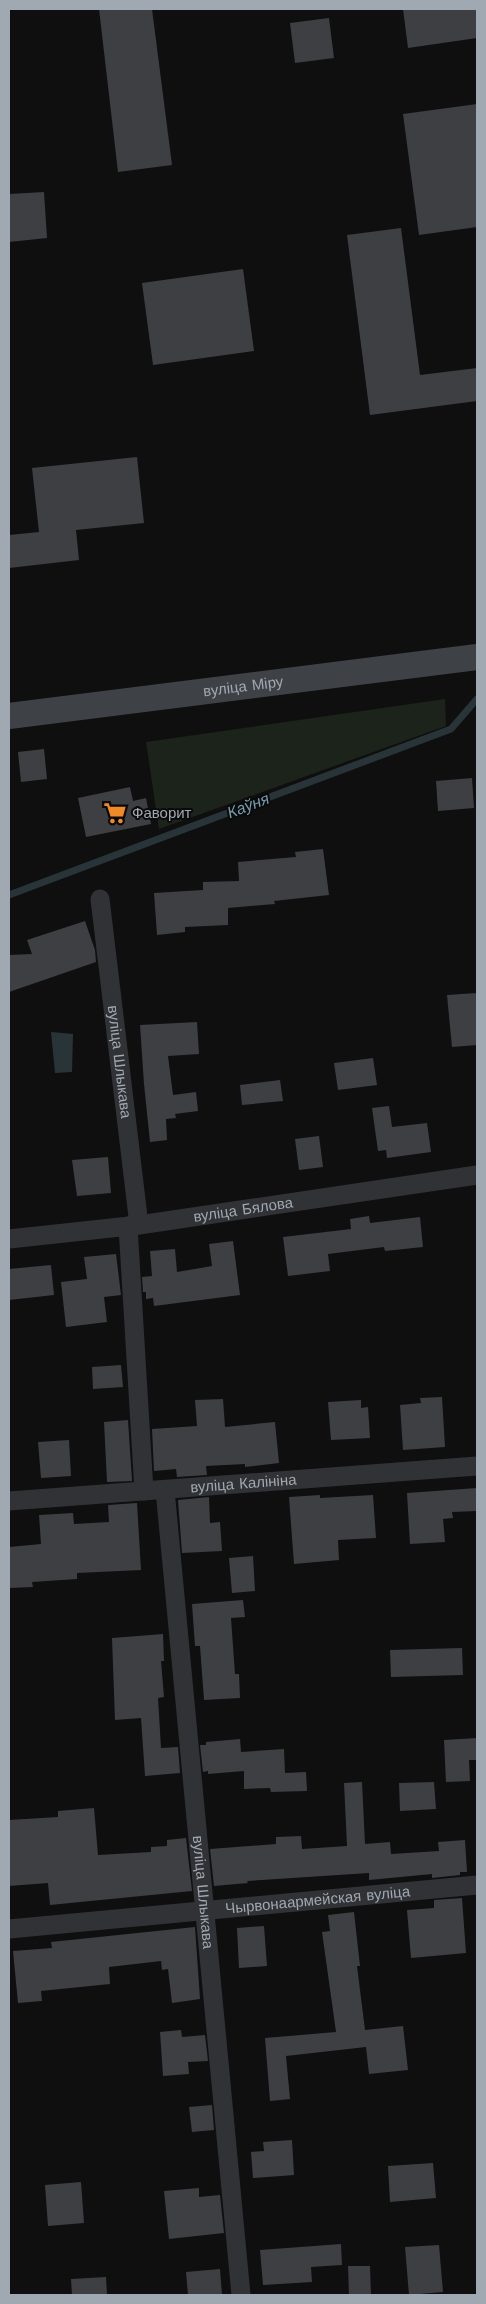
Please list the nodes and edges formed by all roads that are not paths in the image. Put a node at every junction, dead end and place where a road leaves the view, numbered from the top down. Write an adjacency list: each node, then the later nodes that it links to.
1 (477, 657): 2 (main road, вуліца Міру)
2 (9, 716)
3 (100, 899): 5 (street, вуліца Шлыкава)
4 (477, 1175): 5 (street, вуліца Бялова)
5 (134, 1225): 6 (street, вуліца Бялова); 9 (street, вуліца Шлыкава)
6 (9, 1239)
7 (477, 1466): 8 (street, вуліца Калініна)
8 (165, 1490): 9 (street, вуліца Калініна); 12 (street, вуліца Шлыкава)
9 (144, 1491): 10 (street, вуліца Калініна)
10 (9, 1501)
11 (477, 1885): 12 (street, Чырвонаармейская вуліца)
12 (206, 1911): 13 (street, Чырвонаармейская вуліца); 14 (street, вуліца Шлыкава)
13 (9, 1929)
14 (241, 2295)

